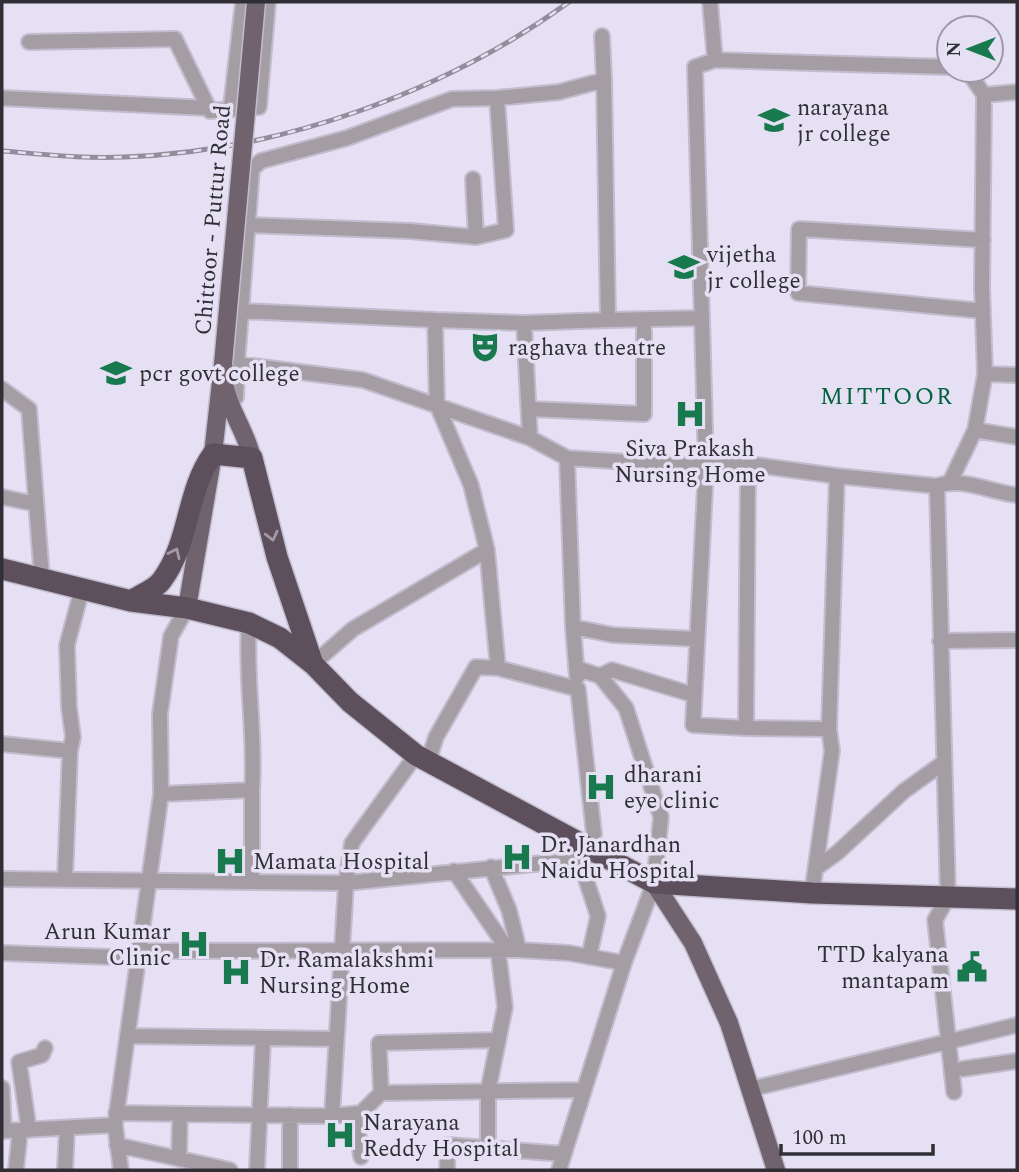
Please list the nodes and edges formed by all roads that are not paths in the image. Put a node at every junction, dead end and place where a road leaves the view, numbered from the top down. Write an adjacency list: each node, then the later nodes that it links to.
1 (243, 2): 15 (street)
2 (256, 2): 28 (main road, Chittoor - Puttur Road, bridge)
3 (268, 2): 15 (street)
4 (710, 2): 7 (street)
5 (601, 36): 9 (street)
6 (29, 42): 16 (street)
7 (715, 60): 8 (street); 23 (street)
8 (935, 67)
9 (604, 80): 14 (street); 25 (street)
10 (977, 84): 12 (street)
11 (1017, 92): 12 (street)
12 (984, 95): 20 (street)
13 (2, 98): 16 (street)
14 (497, 98): 18 (street); 19 (street)
15 (231, 107): 16 (street)
16 (210, 111)
17 (472, 179): 19 (street)
18 (247, 225): 19 (street); 21 (street)
19 (476, 237)
20 (983, 240): 22 (street); 22 (street)
21 (242, 311): 24 (street); 28 (street)
22 (983, 311): 29 (street)
23 (701, 318): 26 (street); 42 (street)
24 (435, 320): 27 (street); 33 (street)
25 (608, 320): 26 (street); 27 (street)
26 (644, 320): 34 (street)
27 (524, 323): 34 (street)
28 (228, 367): 32 (main road, Chittoor - Puttur Road); 33 (street)
29 (985, 374): 30 (street); 35 (street)
30 (1017, 375)
31 (2, 389): 47 (street)
32 (222, 405): 38 (main road, Chittoor - Puttur Road); 39 (main road)
33 (437, 405): 37 (street); 48 (street)
34 (530, 409): 37 (street)
35 (975, 430): 36 (street); 44 (street)
36 (1017, 437)
37 (530, 438): 40 (street)
38 (212, 454): 39 (highway); 52 (highway, one-way to 38); 53 (main road, Chittoor - Puttur Road)
39 (252, 458): 59 (highway, one-way to 59)
40 (567, 458): 42 (street); 55 (street)
41 (748, 464): 42 (street); 43 (street); 65 (street)
42 (706, 467): 56 (street)
43 (837, 476): 44 (street); 66 (street)
44 (944, 483): 45 (street); 58 (street)
45 (1017, 495)
46 (2, 497): 47 (street)
47 (36, 504): 50 (street)
48 (487, 550): 59 (street); 60 (street)
49 (2, 569): 50 (highway)
50 (42, 579): 51 (highway)
51 (82, 589): 52 (highway); 68 (street)
52 (131, 601): 53 (highway)
53 (187, 608): 54 (highway); 72 (street)
54 (249, 623): 59 (highway); 71 (street)
55 (573, 627): 56 (street); 61 (street)
56 (697, 639): 64 (street)
57 (1017, 640): 58 (street)
58 (940, 641): 70 (street)
59 (313, 664): 69 (highway)
60 (498, 668): 63 (street); 69 (street)
61 (576, 668): 62 (street); 63 (street)
62 (600, 676): 64 (street); 82 (street)
63 (578, 689): 73 (street)
64 (694, 695): 65 (street)
65 (746, 728): 66 (street)
66 (829, 729): 75 (street)
67 (2, 744): 68 (street)
68 (70, 751): 78 (street)
69 (422, 759): 73 (highway); 81 (street)
70 (943, 763): 75 (street); 84 (street)
71 (252, 790): 72 (street); 80 (street)
72 (161, 794): 79 (street)
73 (585, 855): 74 (street); 82 (highway); 90 (street)
74 (491, 867): 76 (street); 86 (street)
75 (816, 868): 83 (street)
76 (454, 871): 81 (street); 86 (street)
77 (2, 879): 78 (street)
78 (65, 879): 79 (street)
79 (149, 880): 80 (street); 89 (street)
80 (252, 881): 81 (street)
81 (346, 883): 88 (street)
82 (654, 883): 83 (highway); 91 (street); 102 (main road)
83 (812, 893): 84 (highway)
84 (948, 897): 85 (highway); 96 (street)
85 (1017, 899)
86 (508, 950): 88 (street); 90 (street); 97 (street)
87 (2, 953): 89 (street)
88 (341, 953): 89 (street); 95 (street)
89 (139, 955): 93 (street)
90 (589, 957): 91 (street)
91 (624, 963): 103 (street)
92 (1017, 1025): 96 (street)
93 (127, 1036): 94 (street); 112 (street)
94 (263, 1038): 95 (street); 109 (street)
95 (336, 1039): 111 (street)
96 (949, 1039): 102 (street); 105 (street)
97 (498, 1040): 104 (street); 106 (street)
98 (45, 1048): 114 (street)
99 (1017, 1061): 100 (street)
100 (962, 1069)
101 (2, 1088): 115 (street)
102 (751, 1089): 129 (main road)
103 (584, 1090): 104 (street); 118 (street)
104 (488, 1091): 106 (street); 117 (street)
105 (954, 1092)
106 (381, 1093): 108 (street)
107 (180, 1114): 109 (street); 112 (street); 120 (street)
108 (356, 1114): 111 (street); 119 (street)
109 (258, 1115): 110 (street); 125 (street)
110 (290, 1115): 111 (street); 126 (street)
111 (332, 1116)
112 (116, 1119): 113 (street); 116 (street)
113 (67, 1128): 114 (street); 122 (street)
114 (24, 1130): 115 (street); 121 (street)
115 (3, 1131)
116 (117, 1145): 120 (street); 123 (street)
117 (488, 1148): 118 (street); 127 (street)
118 (564, 1154): 128 (street)
119 (361, 1157)
120 (179, 1159): 124 (street)
121 (16, 1170)
122 (65, 1170)
123 (121, 1170)
124 (230, 1170)
125 (257, 1170)
126 (290, 1170)
127 (447, 1170)
128 (559, 1170)
129 (776, 1170)

